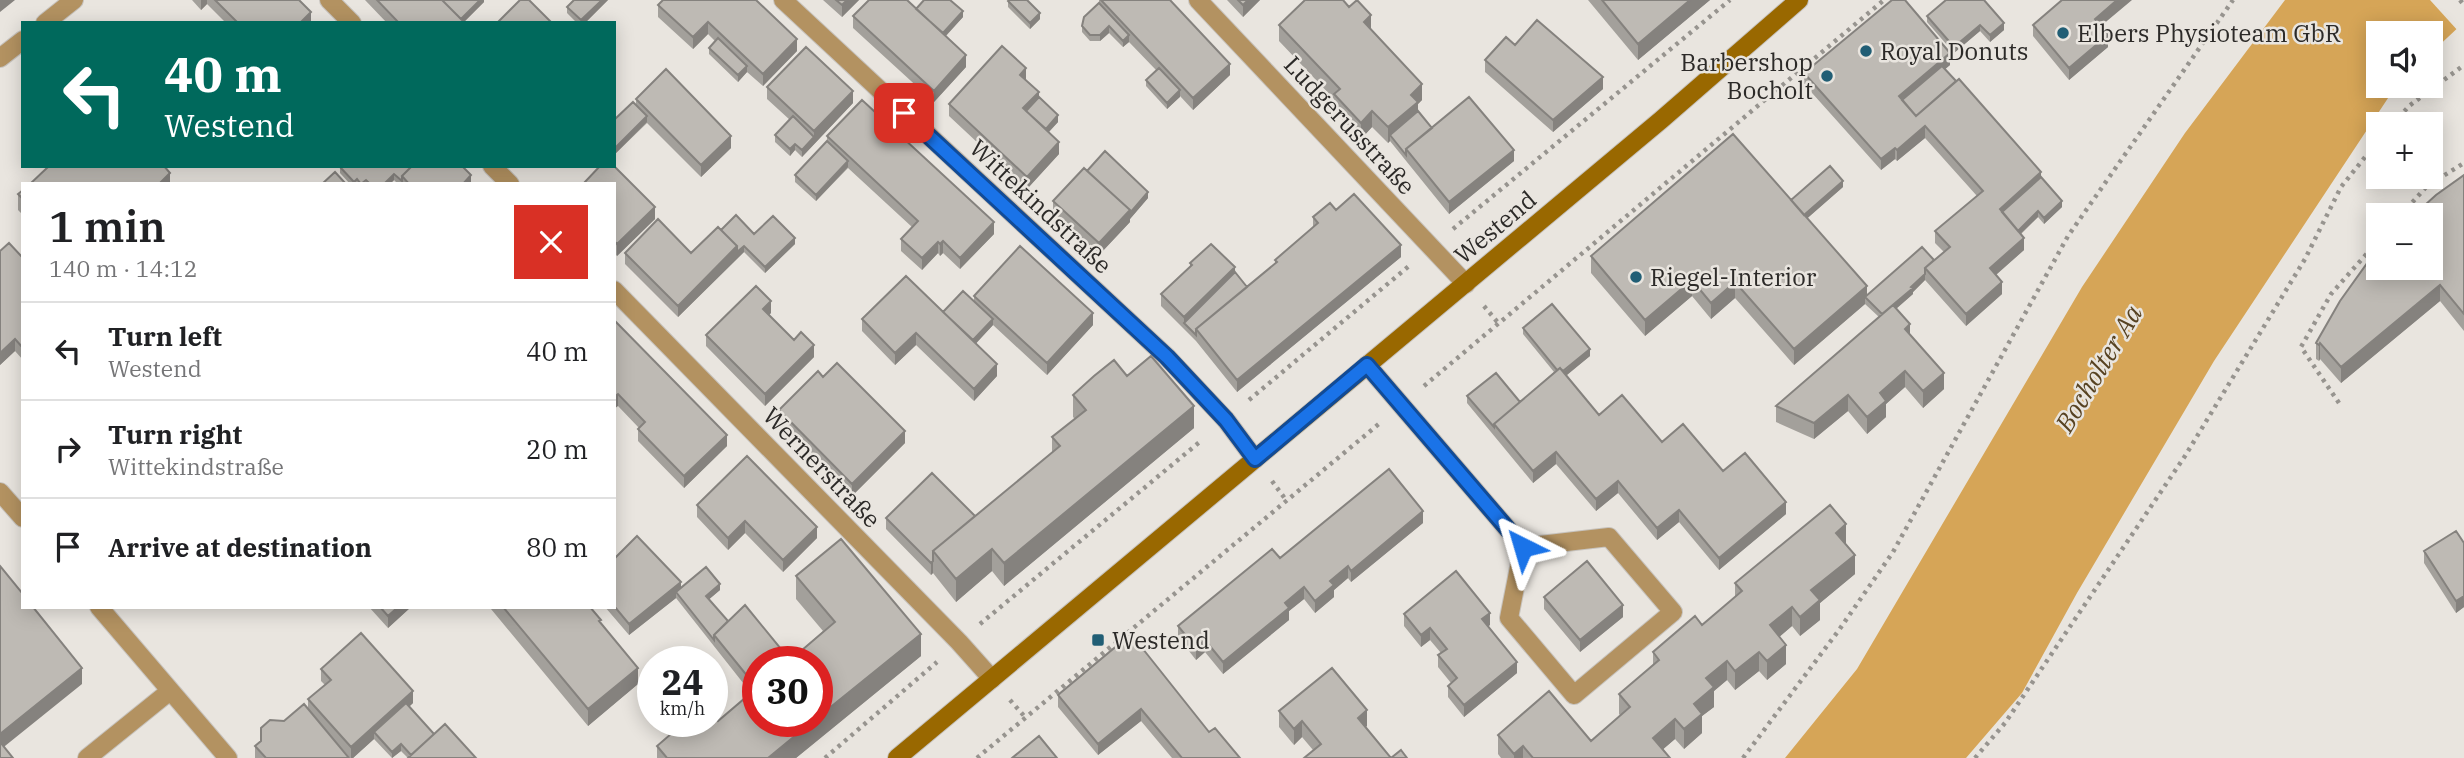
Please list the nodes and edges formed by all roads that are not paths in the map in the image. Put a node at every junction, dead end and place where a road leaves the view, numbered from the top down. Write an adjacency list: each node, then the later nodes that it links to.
1 (74, 0): 6 (street)
2 (329, 0): 7 (street)
3 (783, 0): 15 (street, Wittekindstraße)
4 (1198, 0): 12 (street, Ludgerusstraße)
5 (1799, 0): 12 (main road, Westend)
6 (48, 21)
7 (350, 21)
8 (21, 42): 9 (street)
9 (0, 58)
10 (494, 168): 11 (street)
11 (508, 182)
12 (1465, 284): 14 (main road, Westend)
13 (616, 292): 20 (street, Wernerstraße)
14 (1367, 365): 15 (main road, Westend); 18 (street)
15 (1255, 459): 20 (main road, Westend)
16 (0, 492): 17 (street)
17 (21, 517)
18 (1523, 547): 18 (street)
19 (101, 609): 21 (street)
20 (992, 679): 24 (main road, Westend)
21 (170, 691): 22 (street); 23 (street)
22 (87, 758)
23 (228, 758)
24 (898, 758)

